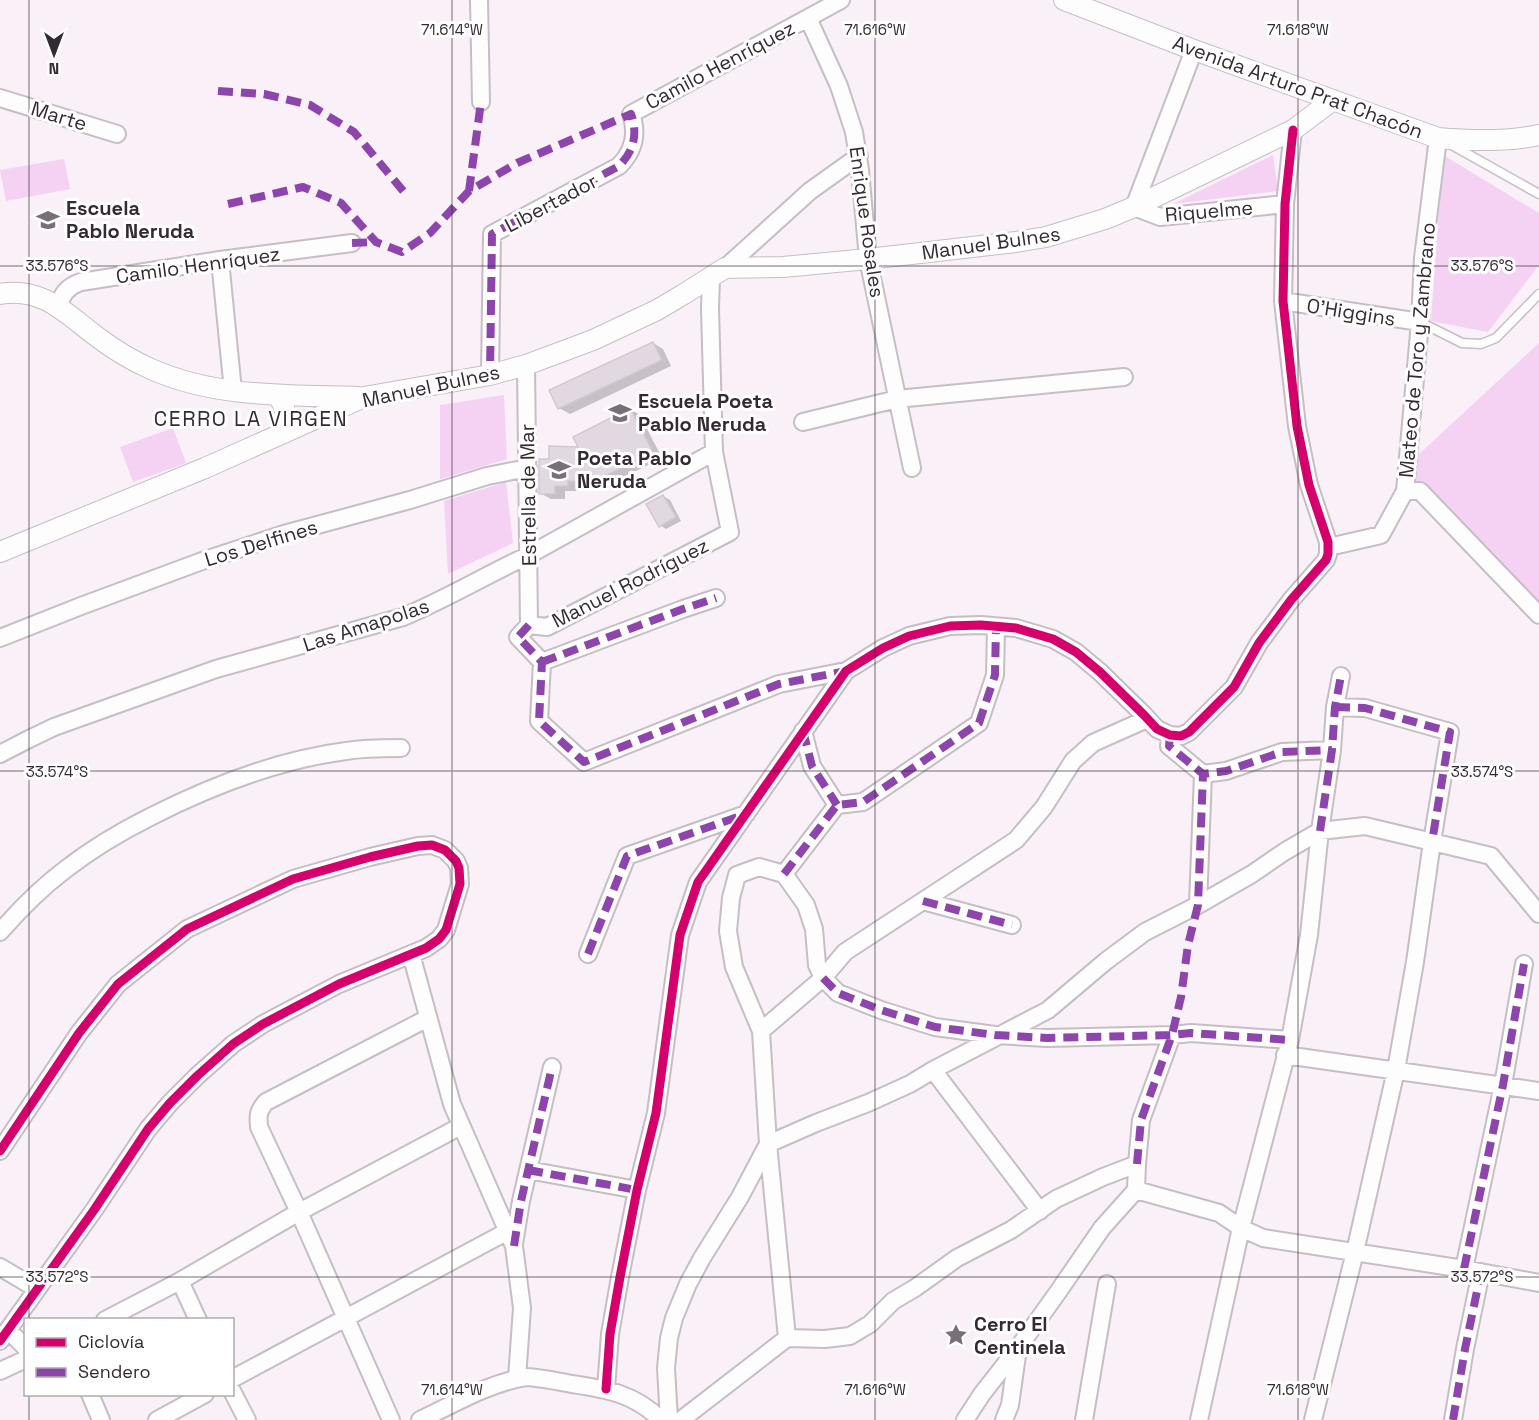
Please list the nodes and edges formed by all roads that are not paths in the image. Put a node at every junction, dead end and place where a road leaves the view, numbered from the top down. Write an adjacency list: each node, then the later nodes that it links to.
1 (479, 0): 8 (street)
2 (841, 0): 4 (street, Camilo Henríquez)
3 (1064, 0): 5 (street, Avenida Arturo Prat Chacón)
4 (808, 18): 9 (street, Camilo Henríquez); 14 (street, Enrique Rosales)
5 (1194, 50): 7 (street, Avenida Arturo Prat Chacón); 17 (street)
6 (0, 98): 11 (street, Marte)
7 (1333, 100): 10 (street, Manuel Bulnes); 13 (street, Avenida Arturo Prat Chacón)
8 (481, 102)
9 (631, 114): 28 (street, Libertador)
10 (1293, 130): 16 (street); 17 (street, Manuel Bulnes)
11 (117, 134)
12 (1539, 135): 13 (street, Avenida Arturo Prat Chacón)
13 (1438, 138): 15 (lane); 26 (street, Mateo de Toro y Zambrano)
14 (858, 156): 19 (street, Enrique Rosales); 21 (street, Manuel Bulnes)
15 (1539, 194)
16 (1285, 204): 17 (street, Riquelme); 24 (street)
17 (1134, 207): 19 (street, Manuel Bulnes)
18 (352, 243): 20 (street, Camilo Henríquez)
19 (868, 259): 21 (street, Manuel Bulnes); 33 (street, Enrique Rosales)
20 (220, 260): 25 (street, Camilo Henríquez); 30 (street)
21 (718, 273): 27 (street, Manuel Bulnes); 36 (street)
22 (0, 294): 25 (street)
23 (1539, 294): 26 (lane)
24 (1283, 301): 26 (street, O'Higgins); 40 (street)
25 (59, 308): 30 (street)
26 (1419, 322): 39 (street, Mateo de Toro y Zambrano)
27 (526, 364): 28 (street, Manuel Bulnes); 37 (street, Estrella de Mar)
28 (490, 375): 32 (street, Manuel Bulnes)
29 (1124, 377): 33 (street)
30 (233, 391): 31 (street)
31 (278, 395): 32 (street); 35 (street)
32 (364, 397): 35 (street, Manuel Bulnes)
33 (897, 399): 34 (street); 38 (street, Enrique Rosales)
34 (803, 422)
35 (284, 433): 41 (street, Manuel Bulnes)
36 (714, 452): 42 (street, Las Amapolas); 45 (street, Manuel Rodríguez)
37 (528, 468): 42 (street, Estrella de Mar); 47 (street, Los Delfines)
38 (912, 468)
39 (1405, 491): 40 (street); 44 (street)
40 (1329, 548): 54 (street)
41 (0, 552)
42 (529, 555): 45 (street, Estrella de Mar); 57 (street, Las Amapolas)
43 (716, 598): 48 (street)
44 (1539, 615)
45 (529, 625): 48 (street, Estrella de Mar)
46 (996, 627): 49 (street); 52 (street); 59 (street)
47 (0, 638)
48 (542, 662): 49 (street)
49 (846, 670): 53 (street)
50 (1341, 676): 51 (street)
51 (1335, 707): 56 (street); 62 (street)
52 (1148, 719): 54 (street); 64 (street)
53 (803, 731): 59 (street); 60 (street)
54 (1170, 735): 58 (street)
55 (401, 748): 68 (street)
56 (1332, 750): 58 (street); 61 (street)
57 (0, 754)
58 (1203, 774): 65 (street)
59 (837, 804): 63 (street)
60 (746, 814): 70 (street); 88 (street)
61 (1320, 831): 62 (street); 65 (street); 77 (street)
62 (1432, 842): 66 (street); 80 (street)
63 (784, 874): 72 (street); 74 (street)
64 (923, 901): 67 (street); 72 (street)
65 (1198, 905): 75 (street)
66 (1539, 914)
67 (1012, 925)
68 (0, 932)
69 (411, 954): 73 (street); 85 (street); 101 (street)
70 (588, 954)
71 (1524, 964): 81 (street)
72 (823, 978): 74 (street); 75 (street)
73 (429, 1018): 83 (street); 91 (street)
74 (761, 1031): 84 (street)
75 (1000, 1035): 76 (street); 79 (street)
76 (1172, 1035): 77 (street); 86 (street)
77 (1287, 1047): 80 (street); 92 (street)
78 (552, 1066): 87 (street)
79 (933, 1070): 84 (street); 90 (street)
80 (1396, 1070): 81 (street); 94 (street)
81 (1503, 1085): 82 (street); 96 (street)
82 (1539, 1091)
83 (462, 1126): 91 (street); 93 (street)
84 (768, 1144): 106 (street); 123 (street)
85 (0, 1151)
86 (1137, 1164): 89 (street); 90 (street)
87 (528, 1170): 88 (street); 93 (street)
88 (637, 1190): 113 (street)
89 (1136, 1190): 92 (street); 108 (street)
90 (1040, 1211): 106 (street)
91 (299, 1212): 98 (street); 104 (street)
92 (1241, 1228): 94 (street); 128 (street)
93 (511, 1239): 104 (street); 112 (street)
94 (1355, 1252): 96 (street); 129 (street)
95 (0, 1267): 101 (street)
96 (1464, 1269): 97 (street)
97 (1481, 1272): 99 (street); 130 (street)
98 (180, 1281): 102 (street); 103 (street)
99 (1539, 1283)
100 (1107, 1284): 127 (street)
101 (36, 1289): 105 (street)
102 (109, 1318)
103 (197, 1318)
104 (347, 1318): 111 (street); 120 (street)
105 (4, 1335): 107 (street)
106 (788, 1338): 124 (street)
107 (24, 1347)
108 (1018, 1348): 125 (street); 126 (street)
109 (24, 1360): 110 (street)
110 (0, 1371)
111 (234, 1378)
112 (517, 1378): 113 (street); 121 (street)
113 (606, 1389): 122 (street)
114 (234, 1395): 119 (street)
115 (90, 1396): 117 (street)
116 (203, 1396): 118 (street)
117 (101, 1420)
118 (157, 1420)
119 (247, 1420)
120 (391, 1420)
121 (420, 1420)
122 (661, 1420)
123 (669, 1420)
124 (681, 1420)
125 (966, 1420)
126 (1004, 1420)
127 (1084, 1420)
128 (1198, 1420)
129 (1313, 1420)
130 (1454, 1420)

